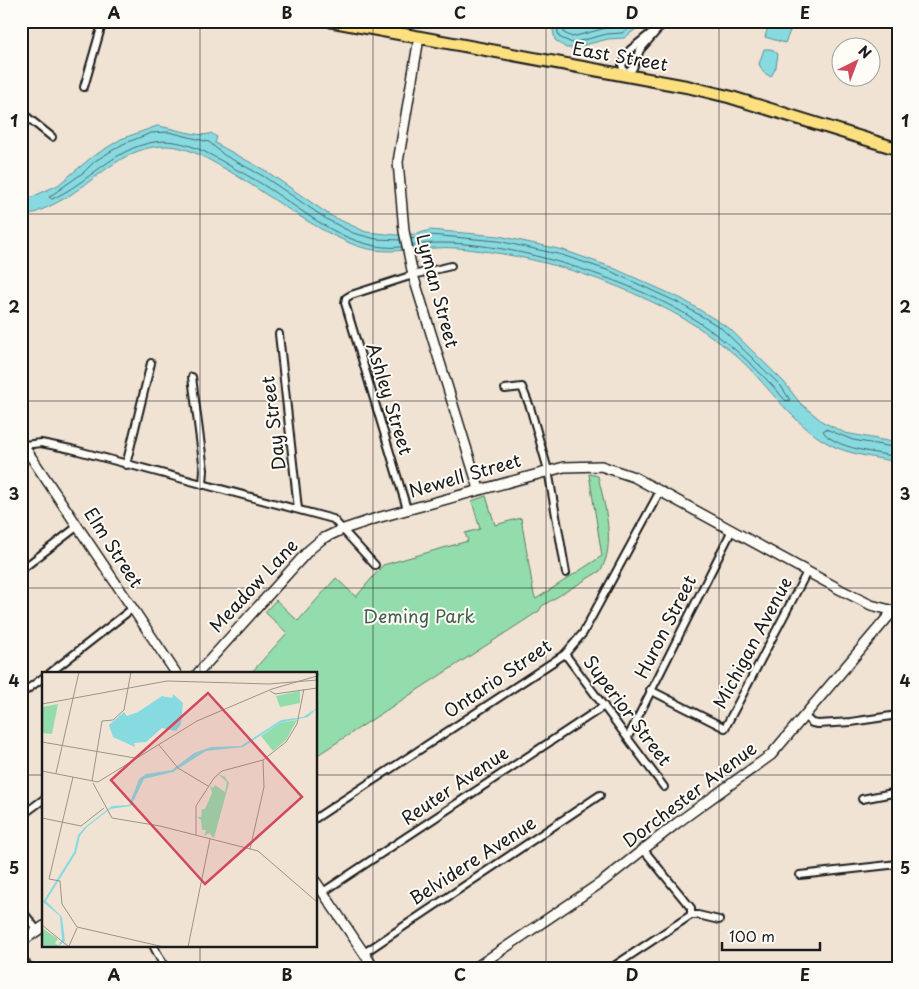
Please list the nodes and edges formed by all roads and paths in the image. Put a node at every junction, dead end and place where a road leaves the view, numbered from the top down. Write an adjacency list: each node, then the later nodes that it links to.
1 (103, 21): 7 (street)
2 (332, 21): 5 (highway, East Street)
3 (666, 21): 4 (street)
4 (660, 27): 6 (street); 6 (street)
5 (419, 38): 6 (highway, East Street); 12 (street, Lyman Street)
6 (626, 75): 10 (highway, East Street)
7 (84, 86)
8 (21, 112): 9 (street)
9 (52, 137)
10 (898, 148)
11 (451, 266): 12 (street)
12 (413, 275): 21 (street, Lyman Street); 24 (street, Ashley Street)
13 (278, 334): 23 (street, Day Street)
14 (151, 363): 18 (street)
15 (192, 377): 20 (street)
16 (505, 389): 19 (street)
17 (23, 444): 18 (street); 25 (street, Elm Street)
18 (126, 465): 20 (street)
19 (548, 470): 21 (street, Newell Street); 22 (street, Newell Street); 31 (street)
20 (203, 484): 23 (street)
21 (479, 489): 24 (street, Newell Street)
22 (660, 491): 27 (street, Newell Street); 34 (street, Ontario Street)
23 (298, 509): 26 (street)
24 (407, 509): 26 (street, Newell Street)
25 (78, 526): 29 (street); 32 (street, Elm Street)
26 (341, 530): 28 (street); 37 (street, Meadow Lane)
27 (731, 532): 30 (street, Newell Street); 39 (street, Huron Street)
28 (375, 565)
29 (21, 570)
30 (807, 572): 33 (street, Newell Street); 39 (street, Michigan Avenue)
31 (566, 573)
32 (133, 608): 35 (street); 36 (street, Elm Street)
33 (895, 612): 43 (street, Dorchester Avenue)
34 (565, 654): 41 (street, Superior Street); 51 (street, Ontario Street)
35 (51, 672)
36 (175, 672)
37 (199, 672)
38 (42, 678): 40 (street)
39 (650, 690): 44 (street, Huron Street)
40 (21, 694)
41 (604, 706): 44 (street, Superior Street); 56 (street, Reuter Avenue)
42 (898, 715): 43 (street)
43 (805, 717): 52 (street, Dorchester Avenue)
44 (628, 737): 45 (street, Superior Street)
45 (664, 787)
46 (898, 792): 48 (street)
47 (600, 796): 63 (street, Belvidere Avenue)
48 (862, 799)
49 (42, 800): 50 (street)
50 (21, 816)
51 (318, 817)
52 (643, 849): 58 (street); 68 (street, Dorchester Avenue)
53 (898, 864): 54 (street)
54 (800, 875)
55 (318, 885): 56 (street)
56 (323, 892): 63 (street)
57 (21, 909): 60 (street)
58 (690, 915): 59 (street); 69 (street)
59 (719, 920)
60 (40, 928): 61 (street)
61 (21, 942)
62 (154, 946): 66 (street)
63 (364, 953): 67 (street)
64 (21, 956): 65 (street)
65 (30, 968)
66 (165, 968)
67 (374, 968)
68 (475, 968)
69 (611, 968)

